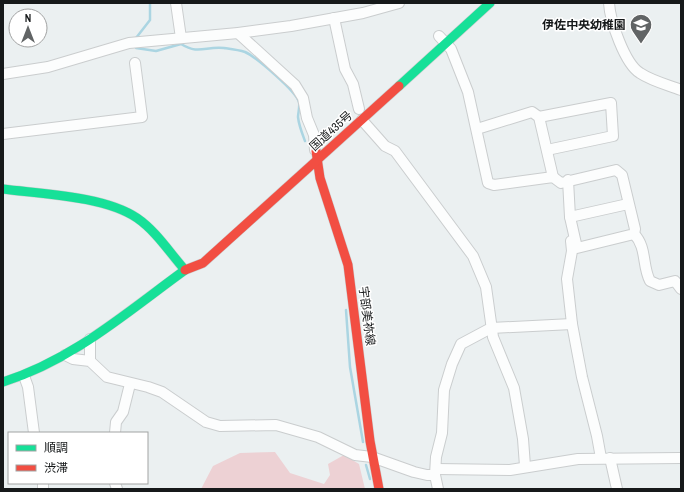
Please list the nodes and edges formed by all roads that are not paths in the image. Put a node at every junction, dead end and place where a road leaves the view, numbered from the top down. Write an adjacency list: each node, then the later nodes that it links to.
1 (176, 3): 7 (street)
2 (400, 3): 5 (street)
3 (490, 3): 8 (main road, 国道435号)
4 (609, 3): 11 (street)
5 (334, 18): 6 (street); 12 (street)
6 (238, 34): 7 (street); 17 (street)
7 (182, 38): 10 (street)
8 (441, 38): 14 (main road, 国道435号); 15 (street)
9 (135, 62): 16 (street)
10 (3, 74)
11 (681, 90)
12 (362, 106): 17 (main road, 国道435号)
13 (539, 117): 15 (street); 18 (street); 18 (street)
14 (362, 120): 19 (main road, 国道435号); 30 (street)
15 (477, 129): 20 (street)
16 (3, 134)
17 (315, 150): 19 (main road, 宇部美祢線); 27 (main road, 国道435号)
18 (547, 150): 20 (street)
19 (317, 160): 27 (main road, 国道435号); 39 (main road, 宇部美祢線)
20 (553, 177): 21 (street)
21 (568, 180): 23 (street); 24 (street)
22 (3, 189): 27 (main road)
23 (628, 204): 24 (street); 26 (street)
24 (570, 217): 25 (street)
25 (572, 229): 26 (street); 29 (street)
26 (634, 234): 28 (street)
27 (185, 270): 31 (main road)
28 (681, 289)
29 (572, 324): 30 (street); 40 (street)
30 (491, 328): 42 (street); 43 (street)
31 (90, 339): 32 (main road); 33 (street)
32 (65, 355): 33 (street); 34 (main road)
33 (90, 361): 36 (street)
34 (24, 376): 35 (main road); 37 (street)
35 (3, 382)
36 (130, 384): 38 (street); 39 (street)
37 (34, 432)
38 (115, 432)
39 (372, 457): 43 (street); 44 (main road, 宇部美祢線)
40 (605, 458): 41 (street); 42 (street); 46 (street)
41 (681, 458)
42 (525, 466): 43 (street)
43 (435, 472): 45 (street)
44 (379, 489)
45 (438, 489)
46 (617, 489)

